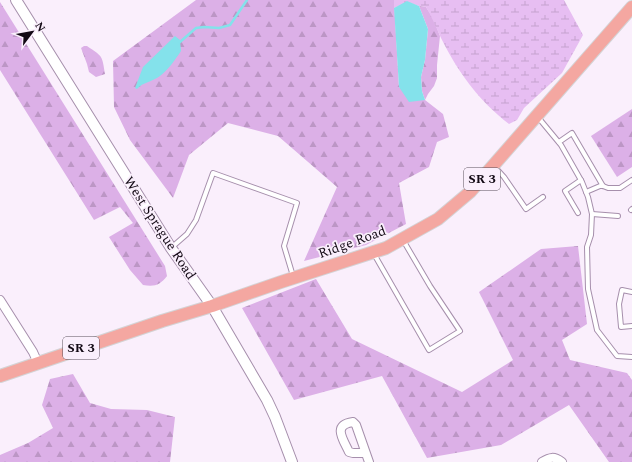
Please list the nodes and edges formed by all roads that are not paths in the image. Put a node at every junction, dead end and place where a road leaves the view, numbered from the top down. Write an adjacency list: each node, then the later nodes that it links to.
1 (16, 0): 15 (street, West Sprague Road)
2 (632, 7): 3 (main road, Ridge Road / SR 3)
3 (537, 116): 4 (lane); 5 (main road, Ridge Road / SR 3)
4 (559, 142): 6 (lane); 8 (lane)
5 (494, 165): 10 (lane); 14 (main road, Ridge Road / SR 3)
6 (581, 180): 9 (lane); 11 (lane)
7 (632, 180): 8 (lane)
8 (603, 186): 9 (lane)
9 (586, 192): 12 (lane)
10 (543, 197)
11 (578, 213)
12 (592, 214): 13 (lane); 22 (lane)
13 (618, 216)
14 (403, 239): 16 (main road, Ridge Road / SR 3); 16 (lane)
15 (171, 248): 17 (lane); 20 (street, West Sprague Road)
16 (373, 252): 17 (main road, Ridge Road / SR 3)
17 (294, 278): 20 (main road, Ridge Road / SR 3)
18 (632, 292): 21 (lane)
19 (0, 300): 23 (street)
20 (212, 306): 23 (main road, Ridge Road / SR 3); 26 (street, West Sprague Road)
21 (632, 326)
22 (632, 357)
23 (38, 362): 24 (main road, Ridge Road / SR 3)
24 (0, 376)
25 (365, 453): 27 (street)
26 (292, 462)
27 (370, 462)
28 (542, 462): 29 (street)
29 (562, 462)

